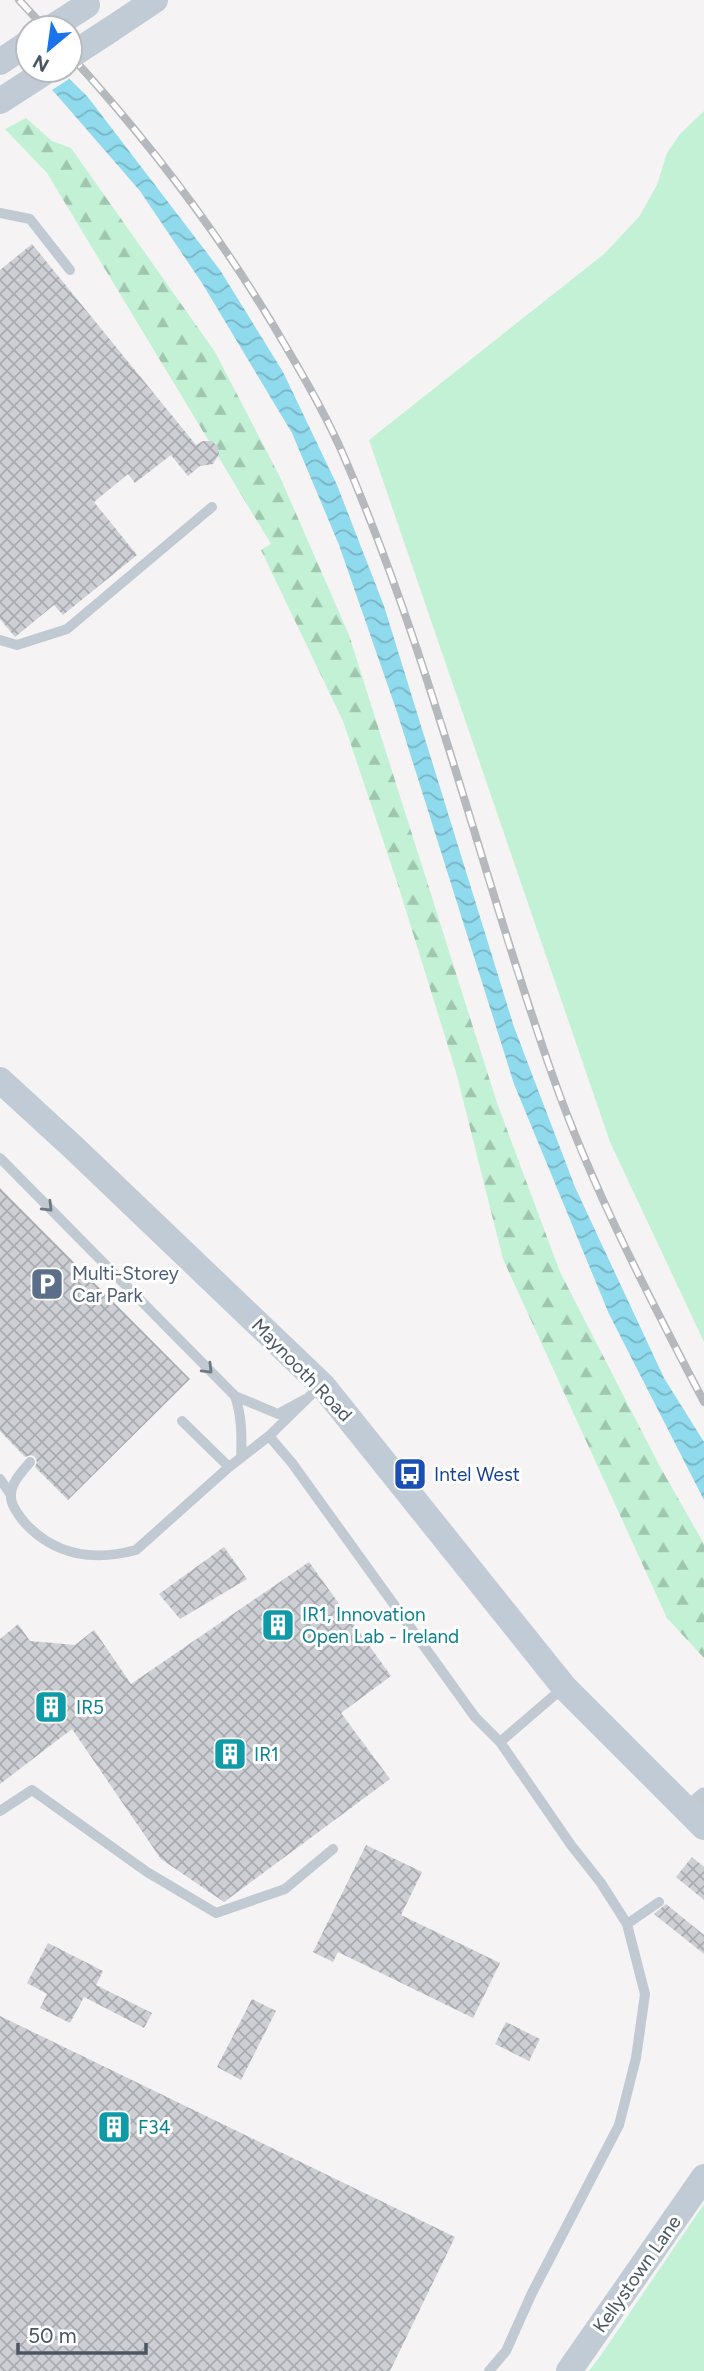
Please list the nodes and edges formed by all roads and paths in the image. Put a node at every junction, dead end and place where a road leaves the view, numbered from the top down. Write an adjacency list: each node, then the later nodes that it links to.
1 (155, 0): 4 (main road, bridge)
2 (90, 3): 3 (main road, bridge)
3 (73, 14)
4 (84, 47)
5 (26, 84): 6 (main road)
6 (1, 100)
7 (0, 213): 8 (lane)
8 (70, 270)
9 (212, 508): 10 (lane)
10 (0, 640)
11 (0, 1080): 21 (main road, Maynooth Road)
12 (0, 1158): 13 (lane, one-way to 13)
13 (235, 1396): 15 (lane); 16 (lane)
14 (182, 1421): 18 (lane)
15 (269, 1436): 16 (lane); 22 (lane)
16 (241, 1458): 18 (lane)
17 (30, 1462): 20 (lane)
18 (229, 1467): 20 (lane)
19 (0, 1479): 20 (lane)
20 (11, 1495)
21 (564, 1687): 22 (lane); 24 (main road, Maynooth Road)
22 (500, 1742): 27 (lane)
23 (0, 1811): 25 (lane)
24 (698, 1812)
25 (333, 1849)
26 (659, 1902): 27 (lane)
27 (627, 1924): 29 (lane)
28 (704, 2177): 30 (main road, Kellystown Lane)
29 (489, 2371)
30 (569, 2371)

